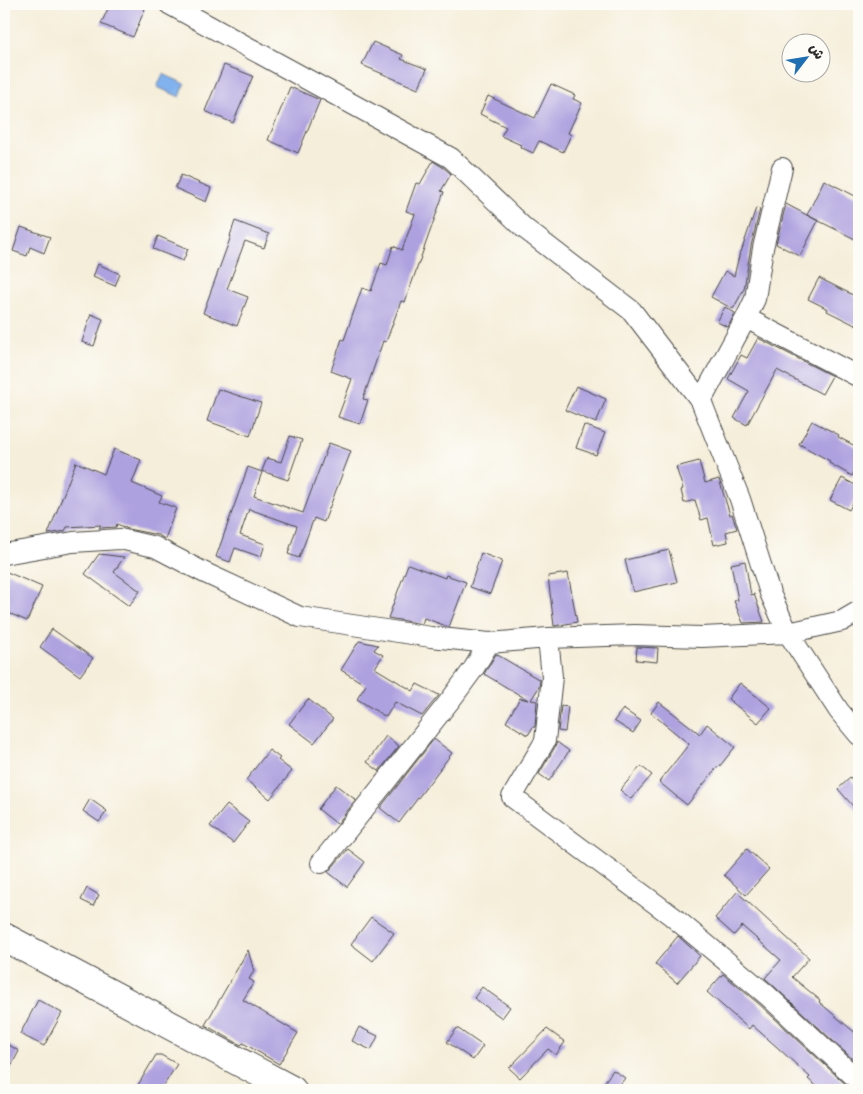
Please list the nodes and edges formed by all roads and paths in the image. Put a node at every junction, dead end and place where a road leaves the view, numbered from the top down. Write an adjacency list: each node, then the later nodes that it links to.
1 (169, 4): 5 (street)
2 (782, 168): 3 (street)
3 (746, 318): 4 (street); 5 (street)
4 (859, 377)
5 (701, 400): 8 (street)
6 (4, 554): 10 (street)
7 (859, 611): 8 (street)
8 (788, 633): 9 (street); 11 (street)
9 (548, 638): 10 (street); 14 (street)
10 (489, 643): 12 (street)
11 (859, 735)
12 (321, 863)
13 (4, 937): 15 (main road)
14 (859, 1080)
15 (292, 1090)

